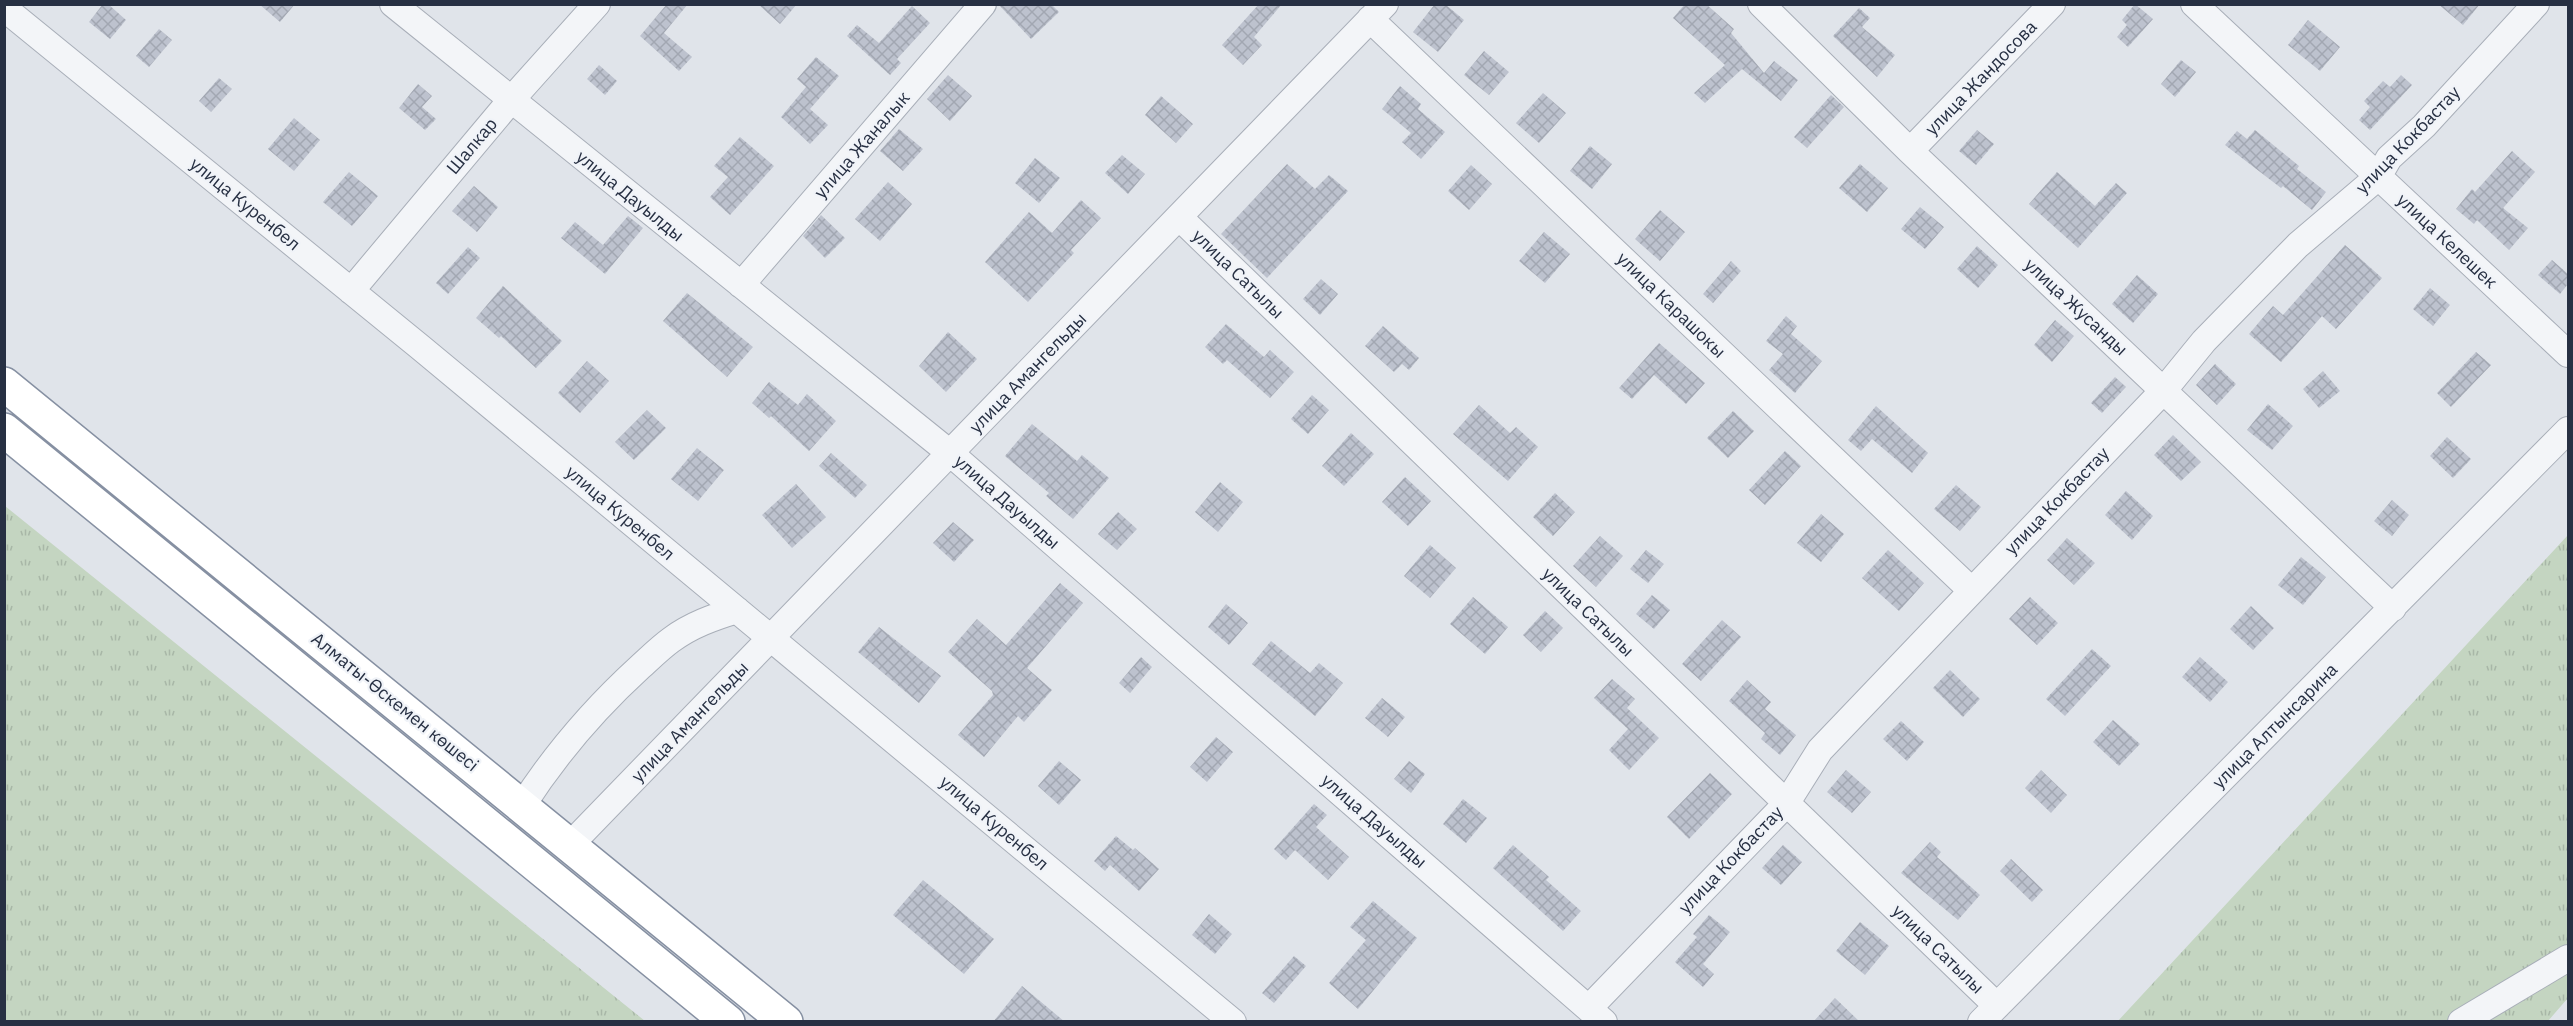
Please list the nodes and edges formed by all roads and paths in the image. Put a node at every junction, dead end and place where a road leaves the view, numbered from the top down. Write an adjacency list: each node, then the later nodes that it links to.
1 (393, 4): 10 (street, улица Дауылды)
2 (597, 4): 10 (street, Шалкар)
3 (983, 4): 14 (street, улица Жаналык)
4 (1761, 4): 11 (street, улица Жусанды)
5 (2052, 4): 11 (street, улица Жандосова)
6 (2194, 4): 12 (street, улица Келешек)
7 (2536, 4): 12 (street, улица Кокбастау)
8 (4, 8): 15 (street, улица Куренбел)
9 (1378, 12): 13 (street, улица Амангельды); 22 (street, улица Карашокы)
10 (511, 100): 14 (street, улица Дауылды); 15 (street, Шалкар)
11 (1911, 151): 18 (street, улица Жусанды)
12 (2378, 177): 16 (street, улица Келешек); 18 (street, улица Кокбастау)
13 (1180, 218): 21 (street, улица Амангельды); 26 (street, улица Сатылы)
14 (741, 285): 21 (street, улица Дауылды)
15 (351, 291): 24 (street, улица Куренбел)
16 (2568, 354)
17 (4, 384): 27 (highway, Алматы-Өскемен көшесі)
18 (2164, 390): 22 (street, улица Кокбастау); 23 (street, улица Жусанды)
19 (4, 430): 29 (highway, Алматы-Өскемен көшесі)
20 (2568, 430): 23 (street, улица Алтынсарина)
21 (950, 453): 25 (street, улица Амангельды); 32 (street, улица Дауылды)
22 (1971, 590): 26 (street, улица Кокбастау)
23 (2393, 608): 31 (street, улица Алтынсарина)
24 (737, 610): 25 (street, улица Куренбел); 27 (street)
25 (771, 638): 28 (street, улица Амангельды); 35 (street, улица Куренбел)
26 (1786, 804): 31 (street, улица Сатылы); 32 (street, улица Кокбастау)
27 (531, 813): 28 (highway, Алматы-Өскемен көшесі); 29 (highway)
28 (570, 845): 34 (highway, Алматы-Өскемен көшесі)
29 (516, 848): 33 (highway, Алматы-Өскемен көшесі)
30 (2568, 958): 36 (street)
31 (1989, 1014)
32 (1596, 1015)
33 (728, 1022)
34 (786, 1022)
35 (1233, 1022)
36 (2461, 1022)

